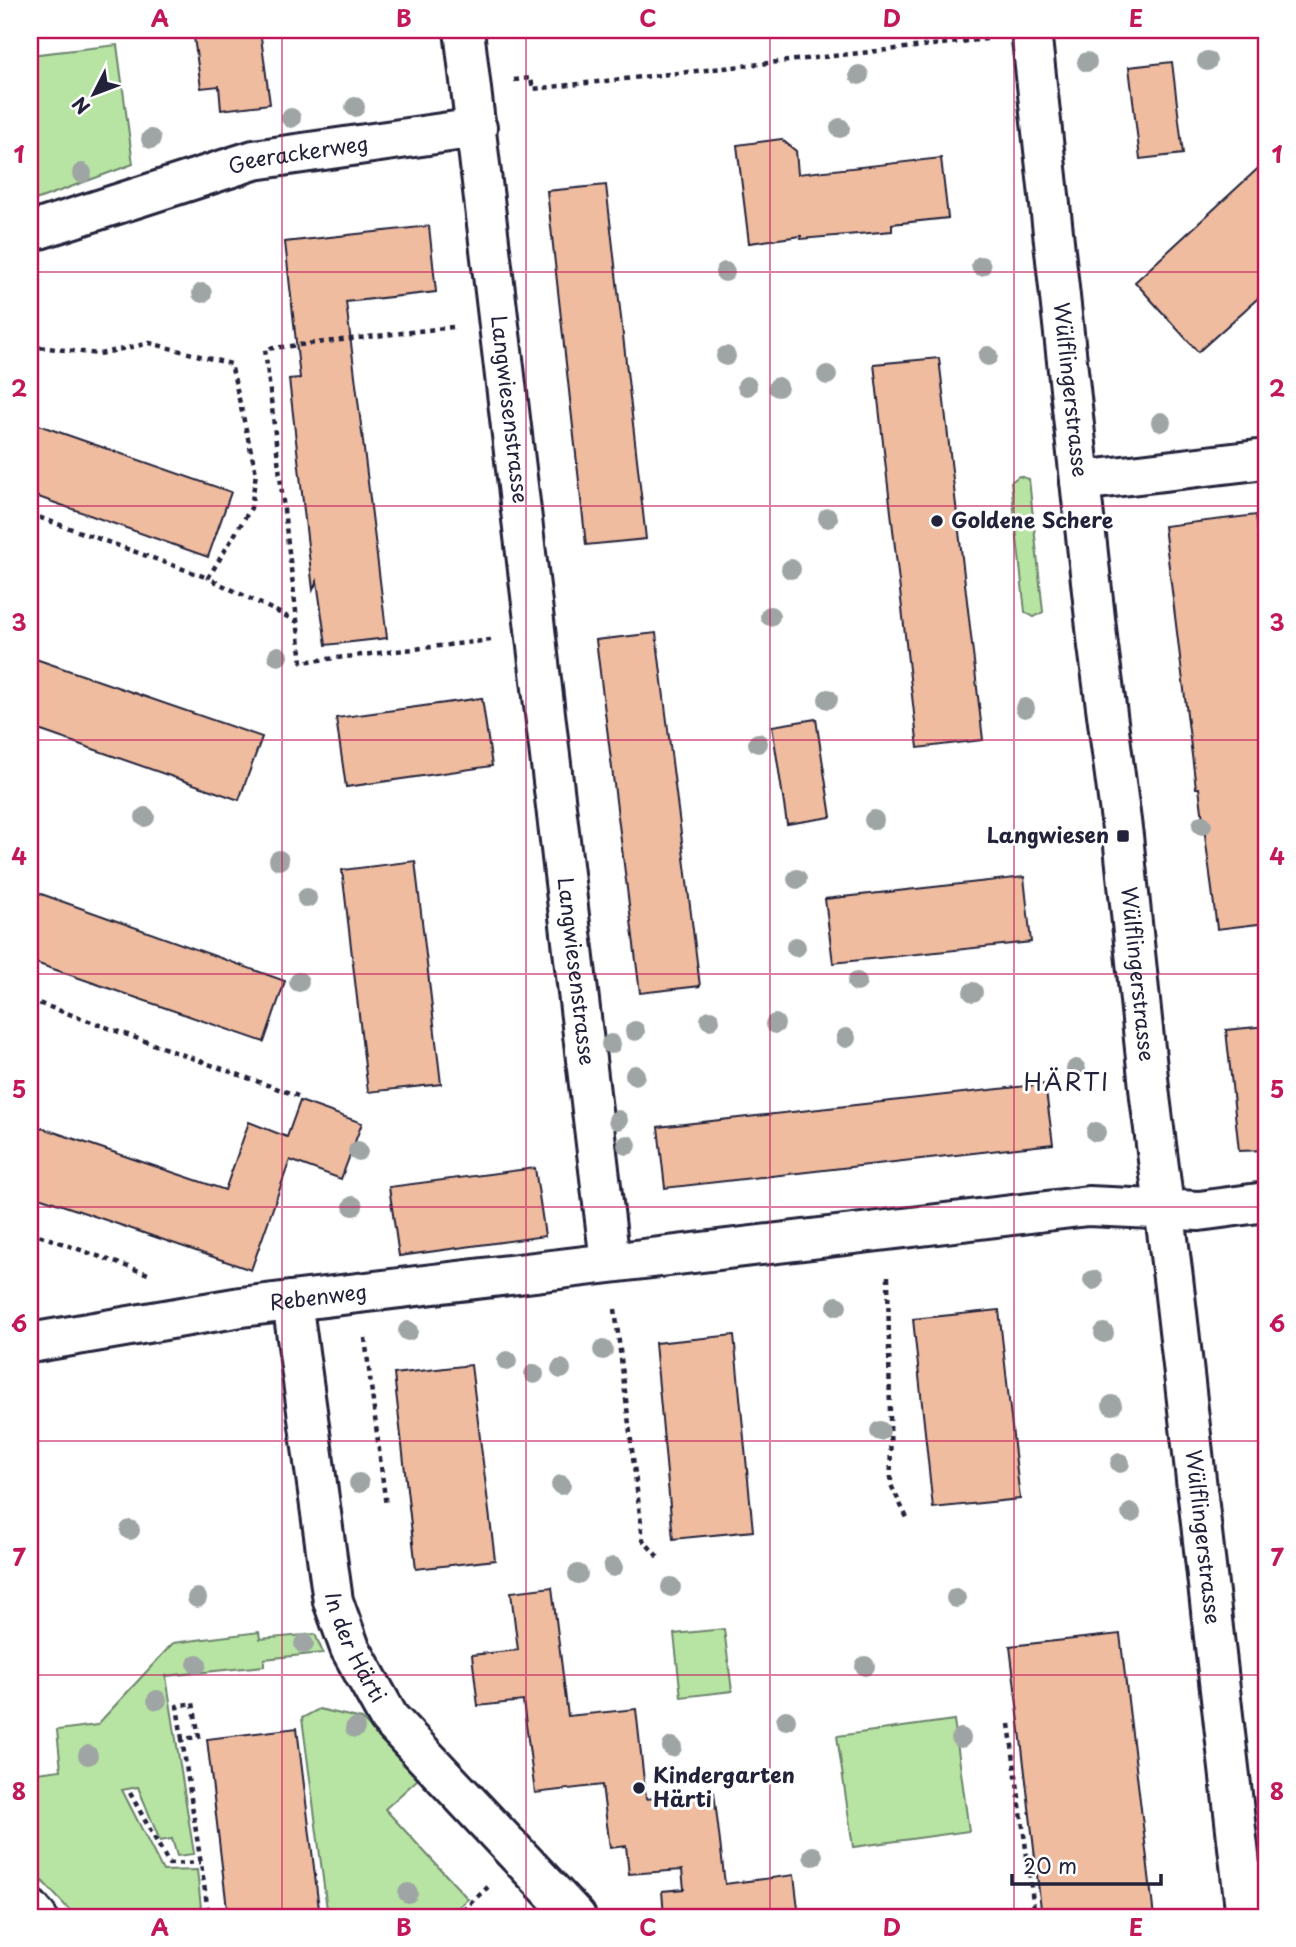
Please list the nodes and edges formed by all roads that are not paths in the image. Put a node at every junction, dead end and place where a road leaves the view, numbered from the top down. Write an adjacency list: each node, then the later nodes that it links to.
1 (464, 30): 3 (street)
2 (1031, 30): 6 (street, Wülflingerstrasse)
3 (477, 128): 4 (street, Geerackerweg); 9 (street, Langwiesenstrasse)
4 (30, 232)
5 (1266, 459): 6 (street)
6 (1080, 481): 8 (street, Wülflingerstrasse)
7 (1266, 1202): 8 (street)
8 (1165, 1209): 9 (street); 15 (street, Wülflingerstrasse)
9 (610, 1262): 10 (street, Rebenweg)
10 (292, 1301): 11 (street, Rebenweg); 14 (street, In der Härti)
11 (30, 1343)
12 (30, 1909): 13 (street)
13 (37, 1917)
14 (576, 1917)
15 (1246, 1917)

